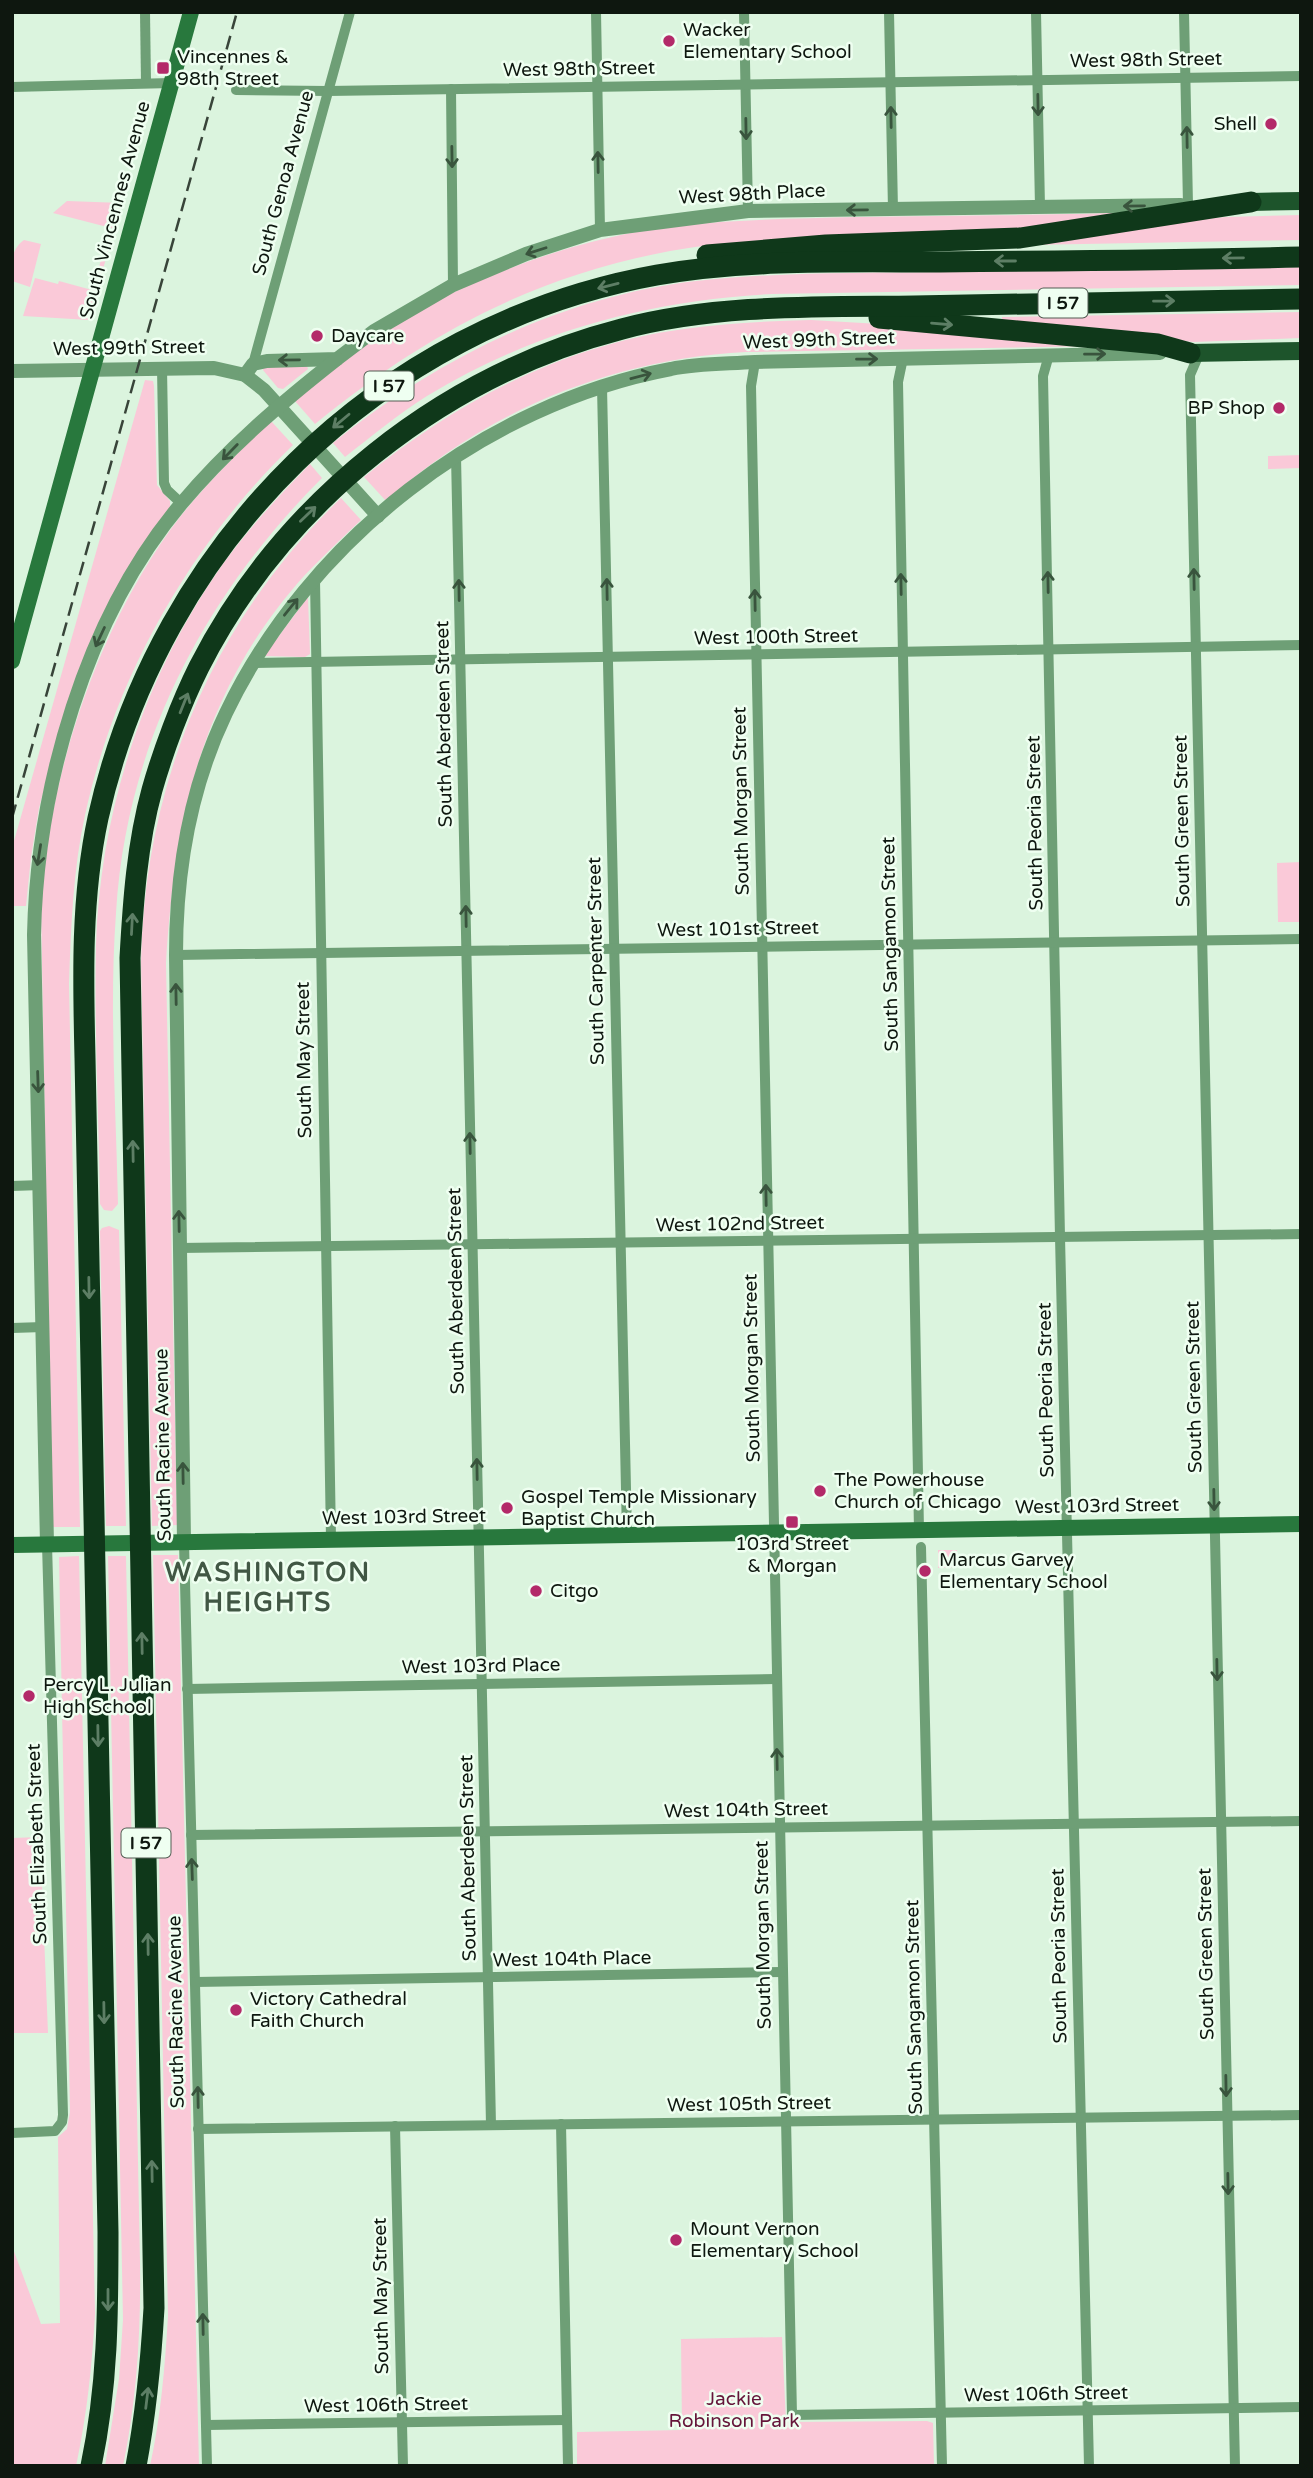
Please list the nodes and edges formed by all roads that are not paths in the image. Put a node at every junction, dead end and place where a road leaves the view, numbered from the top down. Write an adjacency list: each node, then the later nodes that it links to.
1 (145, 12): 13 (street)
2 (191, 12): 14 (main road, South Vincennes Avenue)
3 (350, 12): 20 (street, South Genoa Avenue)
4 (596, 12): 17 (street)
5 (744, 12): 15 (street)
6 (889, 12): 12 (street)
7 (1036, 12): 11 (street)
8 (1184, 12): 10 (street)
9 (1301, 76): 10 (street, West 98th Street)
10 (1186, 77): 11 (street, West 98th Street); 23 (street, one-way to 10)
11 (1037, 80): 12 (street, West 98th Street); 24 (street, one-way to 24)
12 (891, 82): 15 (street, West 98th Street); 25 (street, one-way to 12)
13 (146, 83): 14 (street); 16 (street)
14 (171, 83): 40 (main road, South Vincennes Avenue)
15 (745, 84): 17 (street, West 98th Street); 26 (street, one-way to 26)
16 (12, 87)
17 (597, 87): 18 (street, West 98th Street); 27 (street, one-way to 17)
18 (451, 89): 20 (street, West 98th Street); 30 (street, one-way to 30)
19 (236, 90): 20 (street, West 98th Street)
20 (328, 91): 41 (street, South Genoa Avenue)
21 (1301, 201): 22 (main road, West 98th Place)
22 (1251, 202): 23 (street, West 98th Place); 29 (highway)
23 (1188, 205): 24 (street, West 98th Place, one-way to 24)
24 (1040, 207): 25 (street, West 98th Place)
25 (893, 210): 26 (street, West 98th Place, one-way to 26)
26 (748, 211): 27 (street, West 98th Place)
27 (600, 230): 30 (street, West 98th Place, one-way to 30)
28 (1301, 257): 29 (highway, I 57, one-way to 29)
29 (657, 275): 123 (highway, I 57, one-way to 123)
30 (453, 285): 37 (street, West 98th Place)
31 (1301, 299): 32 (highway, I 57, one-way to 31)
32 (826, 307): 34 (highway, one-way to 34); 124 (highway, I 57, one-way to 32)
33 (1301, 351): 34 (main road, West 99th Street)
34 (1195, 353): 35 (street, West 99th Street, one-way to 34); 50 (street, South Green Street, one-way to 34)
35 (1049, 355): 36 (street, West 99th Street); 51 (street, South Peoria Street, one-way to 35)
36 (903, 358): 38 (street, West 99th Street, one-way to 36); 52 (street, South Sangamon Street, one-way to 36)
37 (337, 359): 41 (street, one-way to 41); 44 (street, South Elizabeth Street)
38 (755, 362): 43 (street, West 99th Street, one-way to 38); 53 (street, South Morgan Street, one-way to 38)
39 (162, 368): 40 (street, West 99th Street); 41 (street, West 99th Street); 46 (street)
40 (93, 369): 42 (street, West 99th Street); 56 (main road, South Vincennes Avenue)
41 (249, 370): 44 (street)
42 (12, 371)
43 (602, 387): 45 (street, West 99th Street); 54 (street, South Carpenter Street, one-way to 43)
44 (279, 405): 46 (street, South Elizabeth Street, one-way to 46); 47 (street)
45 (456, 456): 47 (street, West 99th Street); 55 (street, South Aberdeen Street, one-way to 45)
46 (181, 503): 68 (street, South Elizabeth Street, one-way to 68)
47 (377, 516): 48 (street)
48 (315, 580): 57 (street, South May Street); 58 (street, one-way to 48)
49 (1301, 645): 50 (street, West 100th Street)
50 (1196, 647): 51 (street, West 100th Street); 60 (street, South Green Street)
51 (1050, 650): 52 (street, West 100th Street); 61 (street, South Peoria Street)
52 (902, 652): 53 (street, West 100th Street); 62 (street, South Sangamon Street)
53 (756, 655): 54 (street, West 100th Street); 63 (street, South Morgan Street)
54 (608, 657): 55 (street, West 100th Street); 64 (street, South Carpenter Street)
55 (460, 659): 57 (street, West 100th Street); 65 (street, South Aberdeen Street, one-way to 55)
56 (12, 661)
57 (314, 662): 58 (street, West 100th Street); 66 (street, South May Street)
58 (253, 663): 67 (street, South Racine Avenue)
59 (1301, 939): 60 (street, West 101st Street)
60 (1202, 940): 61 (street, West 101st Street); 71 (street, South Green Street)
61 (1055, 942): 62 (street, West 101st Street); 72 (street, South Peoria Street)
62 (908, 944): 63 (street, West 101st Street); 73 (street, South Sangamon Street)
63 (761, 947): 64 (street, West 101st Street); 74 (street, South Morgan Street, one-way to 63)
64 (613, 949): 65 (street, West 101st Street); 75 (street, South Carpenter Street)
65 (466, 951): 66 (street, West 101st Street); 76 (street, South Aberdeen Street, one-way to 65)
66 (320, 953): 67 (street, West 101st Street); 77 (street, South May Street)
67 (176, 955): 78 (street, South Racine Avenue, one-way to 67)
68 (41, 1185): 69 (street); 79 (street, South Elizabeth Street)
69 (12, 1186)
70 (1301, 1234): 71 (street, West 102nd Street)
71 (1209, 1236): 72 (street, West 102nd Street); 82 (street, South Green Street, one-way to 82)
72 (1060, 1237): 73 (street, West 102nd Street); 83 (street, South Peoria Street)
73 (913, 1239): 74 (street, West 102nd Street); 87 (street, South Sangamon Street)
74 (767, 1241): 75 (street, West 102nd Street); 84 (street, South Morgan Street)
75 (619, 1243): 76 (street, West 102nd Street); 85 (street, South Carpenter Street)
76 (472, 1244): 77 (street, West 102nd Street); 86 (street, South Aberdeen Street, one-way to 76)
77 (325, 1246): 78 (street, West 102nd Street); 88 (street, South May Street)
78 (179, 1248): 89 (street, South Racine Avenue, one-way to 78)
79 (43, 1327): 80 (street); 90 (street, South Elizabeth Street)
80 (12, 1328)
81 (1301, 1524): 82 (main road, West 103rd Street)
82 (1214, 1525): 83 (main road, West 103rd Street); 95 (street, South Green Street, one-way to 95)
83 (1066, 1528): 87 (main road, West 103rd Street); 97 (street, South Peoria Street)
84 (773, 1532): 85 (main road, West 103rd Street); 87 (main road, West 103rd Street); 92 (street, South Morgan Street)
85 (627, 1535): 86 (main road, West 103rd Street)
86 (479, 1537): 88 (main road, West 103rd Street); 93 (street, South Aberdeen Street)
87 (920, 1538): 98 (street, South Sangamon Street)
88 (331, 1539): 89 (main road, West 103rd Street)
89 (184, 1542): 90 (main road, West 103rd Street); 94 (street, South Racine Avenue)
90 (47, 1544): 91 (main road, West 103rd Street); 114 (street, South Elizabeth Street)
91 (12, 1545)
92 (776, 1679): 93 (street, West 103rd Place); 99 (street, South Morgan Street, one-way to 92)
93 (482, 1683): 94 (street, West 103rd Place); 100 (street, South Aberdeen Street)
94 (187, 1689): 101 (street, South Racine Avenue)
95 (1221, 1821): 96 (street, West 104th Street); 97 (street, West 104th Street); 106 (street, South Green Street, one-way to 106)
96 (1301, 1821)
97 (1074, 1823): 98 (street, West 104th Street); 107 (street, South Peoria Street)
98 (927, 1825): 99 (street, West 104th Street); 108 (street, South Sangamon Street)
99 (779, 1827): 100 (street, West 104th Street); 102 (street, South Morgan Street)
100 (485, 1831): 101 (street, West 104th Street); 103 (street, South Aberdeen Street)
101 (191, 1835): 104 (street, South Racine Avenue, one-way to 101)
102 (782, 1972): 103 (street, West 104th Place); 109 (street, South Morgan Street)
103 (488, 1978): 104 (street, West 104th Place); 111 (street, South Aberdeen Street)
104 (195, 1982): 113 (street, South Racine Avenue, one-way to 104)
105 (1301, 2115): 106 (street, West 105th Street)
106 (1226, 2116): 107 (street, West 105th Street); 116 (street, South Green Street, one-way to 116)
107 (1081, 2118): 108 (street, West 105th Street); 117 (street, South Peoria Street)
108 (934, 2119): 109 (street, West 105th Street); 118 (street, South Sangamon Street)
109 (785, 2121): 110 (street, West 105th Street); 119 (street, South Morgan Street)
110 (561, 2124): 111 (street, West 105th Street); 120 (street)
111 (491, 2125): 112 (street, West 105th Street)
112 (395, 2126): 113 (street, West 105th Street); 121 (street, South May Street)
113 (198, 2129): 122 (street, South Racine Avenue, one-way to 113)
114 (12, 2133)
115 (1301, 2407): 116 (street, West 106th Street)
116 (1233, 2409): 117 (street, West 106th Street); 130 (street, South Green Street)
117 (1088, 2411): 118 (street, West 106th Street); 129 (street, South Peoria Street)
118 (940, 2413): 119 (street, West 106th Street); 128 (street, South Sangamon Street)
119 (792, 2415)
120 (567, 2420): 121 (street, West 106th Street); 127 (street)
121 (402, 2423): 122 (street, West 106th Street); 126 (street, South May Street)
122 (205, 2425): 125 (street, South Racine Avenue)
123 (91, 2466)
124 (136, 2466)
125 (206, 2466)
126 (402, 2466)
127 (569, 2466)
128 (942, 2466)
129 (1089, 2466)
130 (1235, 2466)

